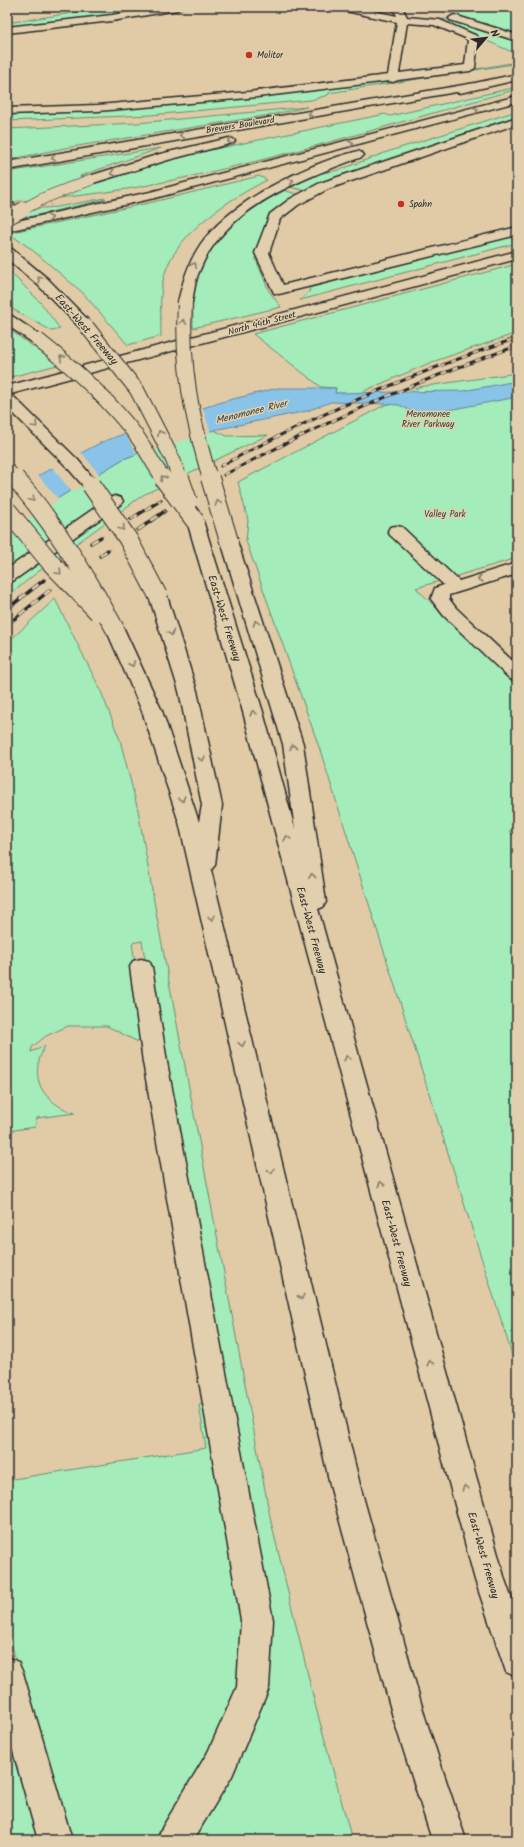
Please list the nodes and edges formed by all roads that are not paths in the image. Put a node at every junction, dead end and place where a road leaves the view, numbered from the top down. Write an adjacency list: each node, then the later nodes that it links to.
1 (177, 7): 6 (main road)
2 (342, 7): 5 (main road)
3 (397, 7): 5 (main road)
4 (424, 11): 7 (main road)
5 (402, 20): 9 (main road); 9 (main road)
6 (7, 30)
7 (517, 38)
8 (517, 76): 10 (main road)
9 (393, 78): 12 (main road)
10 (473, 86): 15 (main road); 17 (main road, Brewers Boulevard, one-way to 17)
11 (517, 98): 14 (main road, one-way to 11)
12 (7, 111)
13 (517, 120): 24 (main road)
14 (438, 121): 18 (main road, one-way to 14); 41 (main road, one-way to 14, bridge)
15 (258, 135)
16 (243, 138): 20 (main road, one-way to 20, bridge)
17 (7, 166)
18 (205, 180): 19 (main road); 20 (main road, one-way to 18)
19 (51, 202)
20 (9, 214)
21 (517, 231): 24 (main road)
22 (8, 252): 32 (main road, East-West Freeway, one-way to 22, bridge)
23 (517, 256): 25 (main road, North 44th Street)
24 (279, 290): 25 (main road)
25 (301, 313): 27 (main road, North 44th Street)
26 (7, 319): 32 (main road, one-way to 26, bridge)
27 (7, 391)
28 (7, 398): 39 (main road, one-way to 39, bridge)
29 (7, 470): 37 (main road, one-way to 37, bridge)
30 (115, 501): 35 (main road)
31 (7, 510): 37 (main road, one-way to 37, bridge)
32 (195, 521): 41 (main road, East-West Freeway, one-way to 32)
33 (396, 531): 36 (main road)
34 (517, 568): 36 (main road, one-way to 36)
35 (7, 577)
36 (448, 589): 38 (main road)
37 (115, 629): 39 (main road, one-way to 39)
38 (517, 675)
39 (202, 880): 48 (main road, one-way to 48)
40 (141, 967): 47 (main road)
41 (323, 970): 42 (main road, East-West Freeway, one-way to 41)
42 (490, 1580): 43 (main road); 44 (main road, East-West Freeway)
43 (517, 1622)
44 (517, 1661)
45 (7, 1673): 46 (main road)
46 (55, 1840)
47 (174, 1840)
48 (449, 1840)

